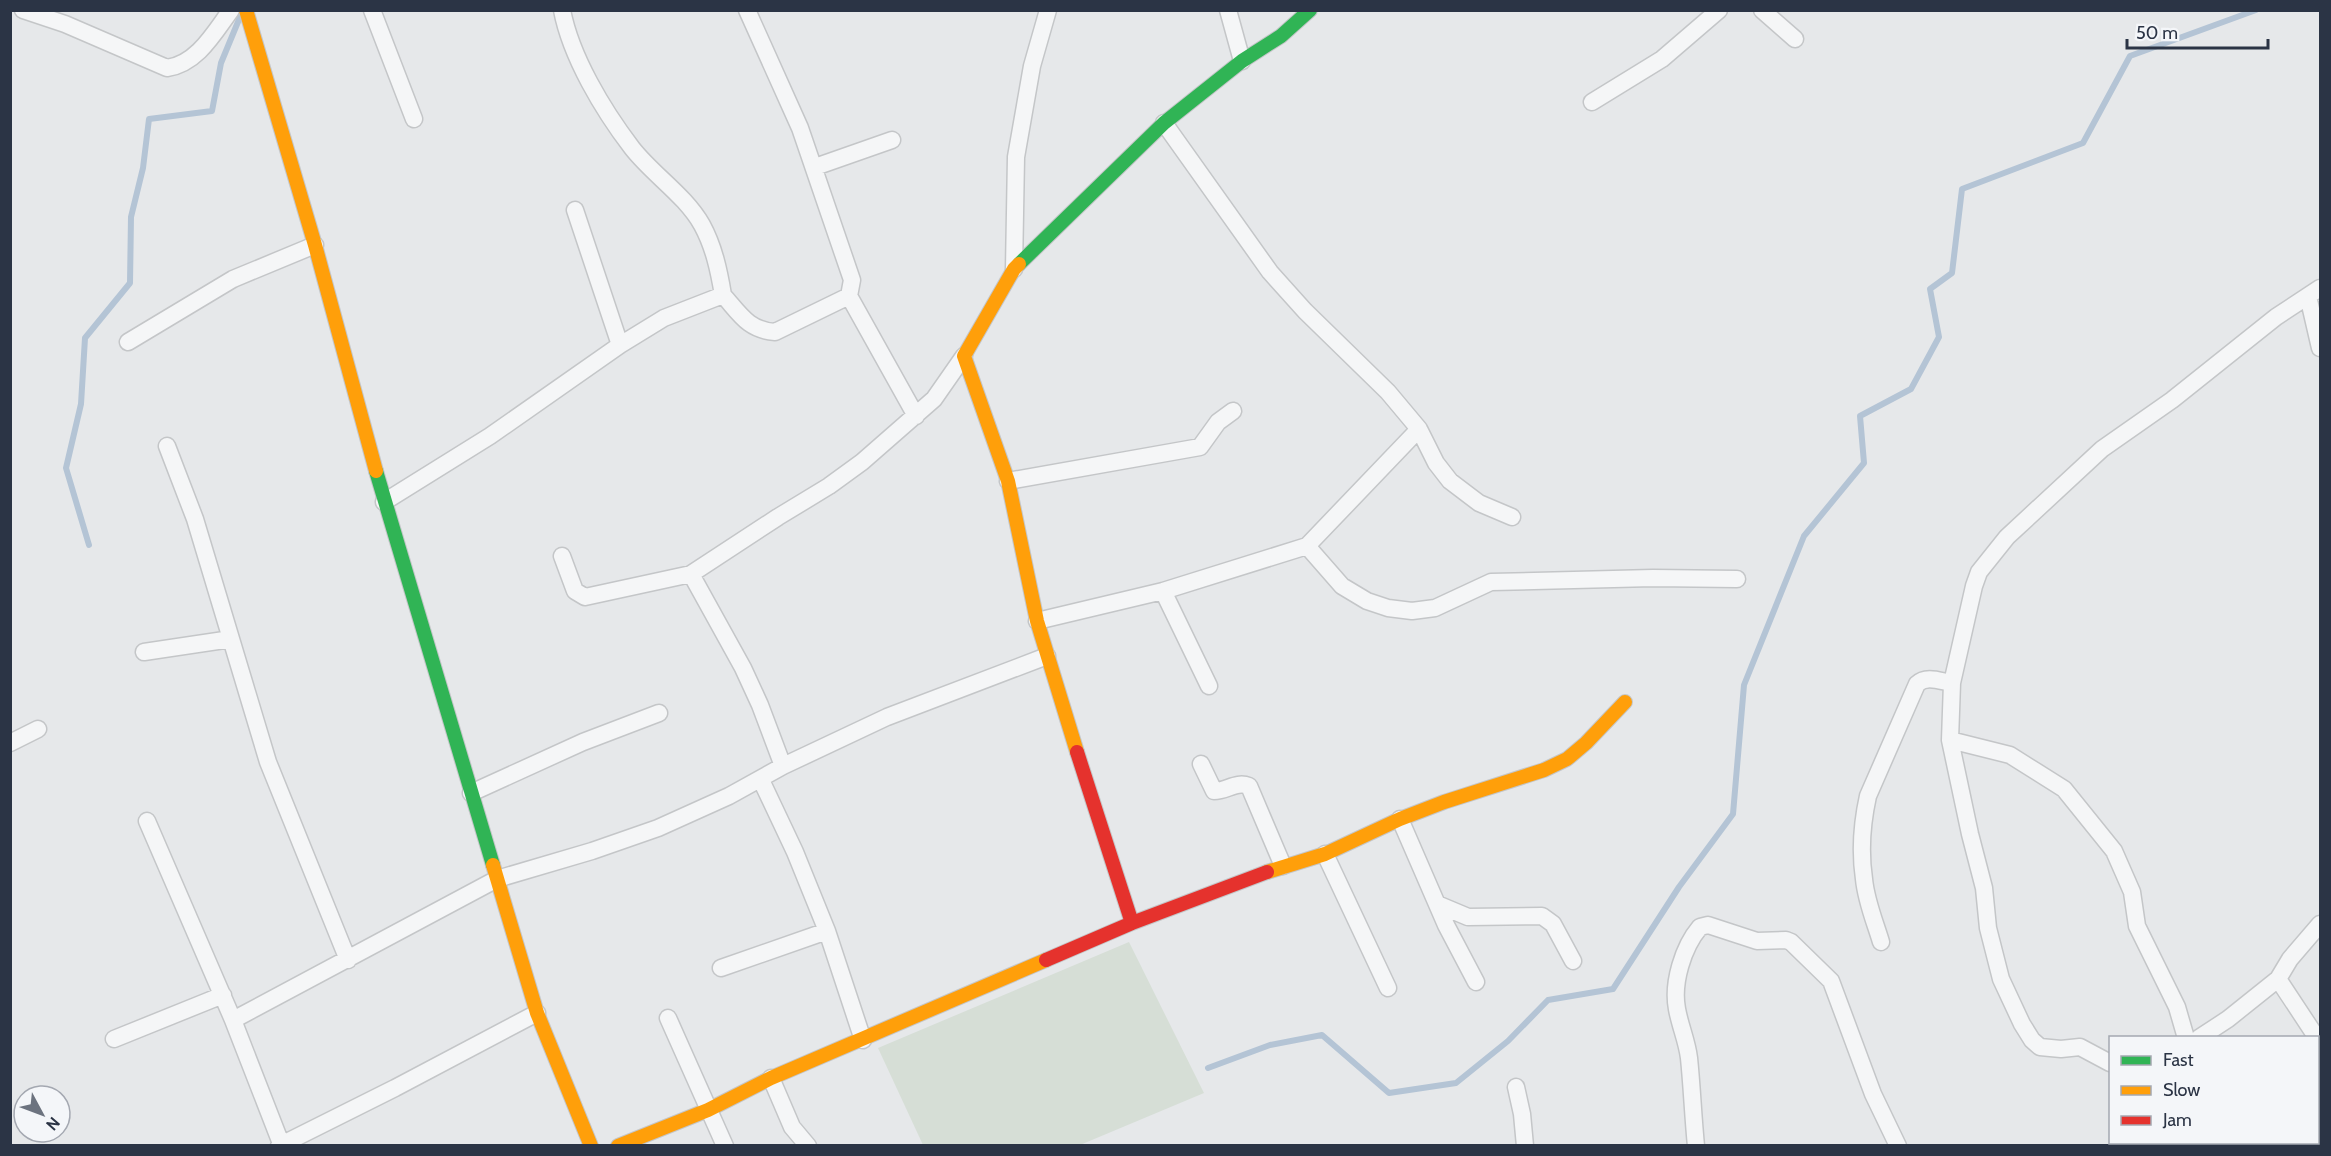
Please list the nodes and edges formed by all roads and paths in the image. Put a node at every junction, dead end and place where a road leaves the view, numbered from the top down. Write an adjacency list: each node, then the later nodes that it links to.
1 (23, 10): 2 (street)
2 (231, 10)
3 (246, 10): 20 (street)
4 (372, 10): 15 (street)
5 (562, 10): 23 (street)
6 (747, 10): 18 (street)
7 (1048, 10): 21 (street)
8 (1228, 10): 13 (street)
9 (1310, 10): 13 (street)
10 (1719, 10): 14 (street)
11 (1762, 10): 12 (street)
12 (1795, 39)
13 (1242, 61): 16 (street)
14 (1592, 102)
15 (414, 118)
16 (1164, 123): 21 (street); 31 (street)
17 (892, 140): 18 (street)
18 (815, 167): 24 (street)
19 (575, 210): 26 (street)
20 (315, 244): 25 (street); 34 (street)
21 (1014, 269): 28 (street)
22 (2314, 292): 27 (street); 45 (street)
23 (723, 295): 24 (street); 26 (street)
24 (849, 296): 30 (street)
25 (128, 342)
26 (620, 345): 34 (street)
27 (2320, 348)
28 (964, 356): 30 (street); 33 (street)
29 (1233, 411): 33 (street)
30 (916, 416): 38 (street)
31 (1419, 429): 35 (street); 36 (street)
32 (167, 446): 42 (street)
33 (1008, 481): 41 (street)
34 (384, 501): 55 (street)
35 (1512, 517)
36 (1306, 546): 39 (street); 40 (street)
37 (562, 556): 38 (street)
38 (691, 574): 53 (street)
39 (1737, 579)
40 (1163, 591): 41 (street); 46 (street)
41 (1037, 621): 44 (street)
42 (231, 639): 43 (street); 66 (street)
43 (144, 652)
44 (1047, 656): 53 (street); 62 (street)
45 (1952, 683): 50 (street); 65 (street)
46 (1209, 686)
47 (1625, 702): 56 (street)
48 (659, 712): 55 (street)
49 (38, 729): 51 (street)
50 (1950, 740): 76 (street); 81 (street)
51 (10, 742)
52 (1201, 764): 59 (street)
53 (783, 766): 54 (street)
54 (761, 780): 60 (street); 64 (street)
55 (471, 793): 60 (street)
56 (1400, 819): 58 (street); 61 (street)
57 (147, 821): 72 (street)
58 (1325, 854): 59 (street); 71 (street)
59 (1283, 866): 62 (street)
60 (497, 879): 66 (street); 73 (street)
61 (1437, 904): 67 (street); 70 (street)
62 (1132, 923): 80 (street)
63 (2320, 924): 69 (street)
64 (827, 932): 68 (street); 80 (street)
65 (1881, 942)
66 (348, 960): 75 (street)
67 (1573, 961)
68 (721, 968)
69 (2278, 979): 77 (street); 78 (street)
70 (1476, 982)
71 (1388, 988)
72 (223, 995): 75 (street); 79 (street)
73 (537, 1013): 85 (street); 86 (street)
74 (668, 1018): 84 (street)
75 (233, 1020): 85 (street)
76 (2185, 1036)
77 (2202, 1036)
78 (2316, 1036)
79 (114, 1039)
80 (863, 1040): 82 (street)
81 (2109, 1062)
82 (771, 1078): 84 (street); 89 (street)
83 (1516, 1087): 90 (street)
84 (708, 1110): 87 (street); 88 (street)
85 (281, 1145)
86 (591, 1146)
87 (618, 1146)
88 (725, 1146)
89 (808, 1146)
90 (1525, 1146)
91 (1696, 1146): 92 (street)
92 (1898, 1146)

